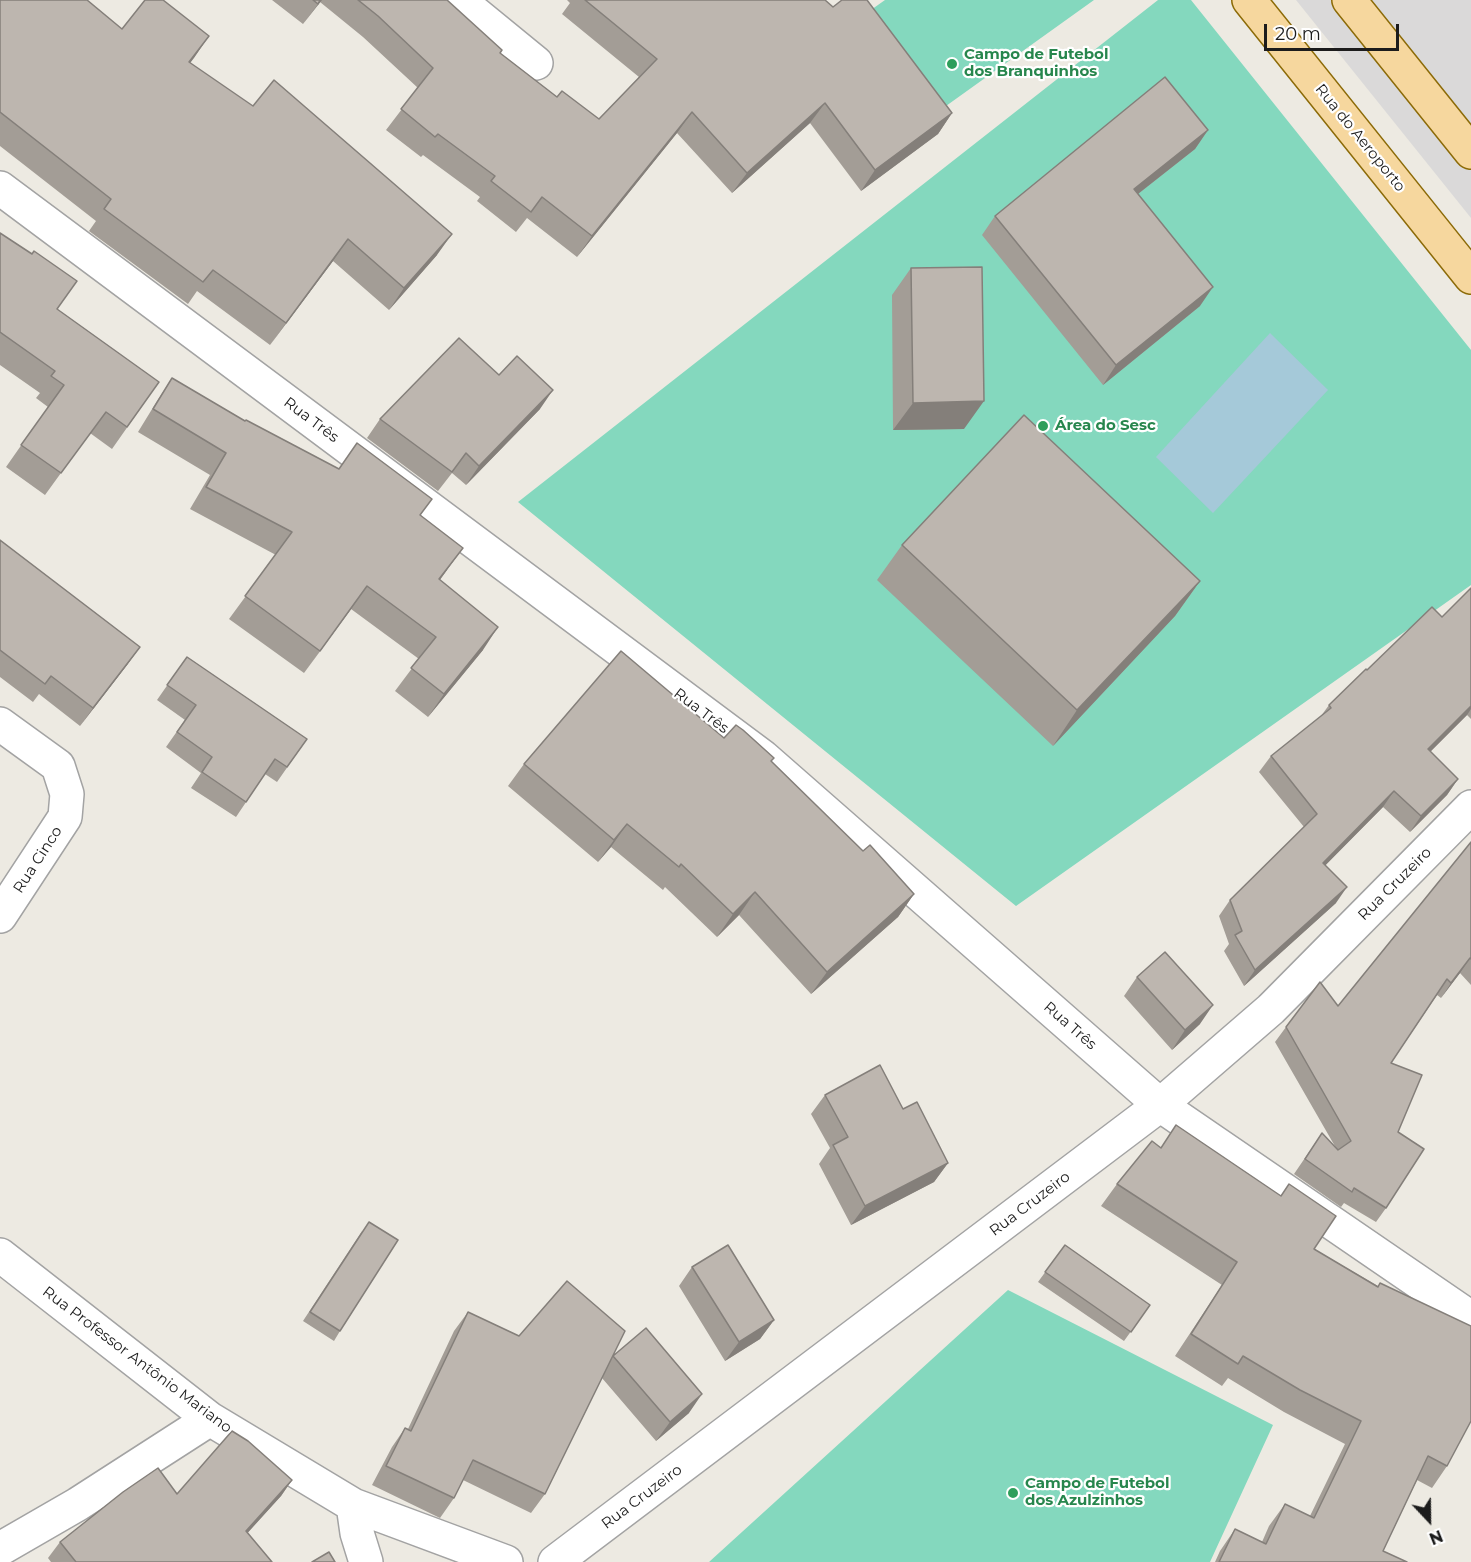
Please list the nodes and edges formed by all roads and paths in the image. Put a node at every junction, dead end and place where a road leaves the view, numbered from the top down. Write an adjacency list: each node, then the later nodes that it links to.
1 (459, 0): 4 (street)
2 (1249, 0): 7 (main road, Rua do Aeroporto)
3 (1349, 0): 5 (main road)
4 (536, 63)
5 (1471, 152)
6 (0, 188): 11 (street, Rua Três)
7 (1471, 277)
8 (0, 723): 10 (street, Rua Cinco)
9 (1471, 807): 11 (street, Rua Cruzeiro)
10 (0, 916)
11 (1160, 1105): 13 (street, Rua Três); 19 (street, Rua Cruzeiro)
12 (0, 1255): 14 (street, Rua Professor Antônio Mariano)
13 (1471, 1318)
14 (210, 1419): 15 (street, Rua Professor Antônio Mariano); 16 (street)
15 (353, 1505): 17 (street); 18 (street, Rua Professor Antônio Mariano)
16 (0, 1549)
17 (366, 1562)
18 (506, 1562)
19 (555, 1562)

